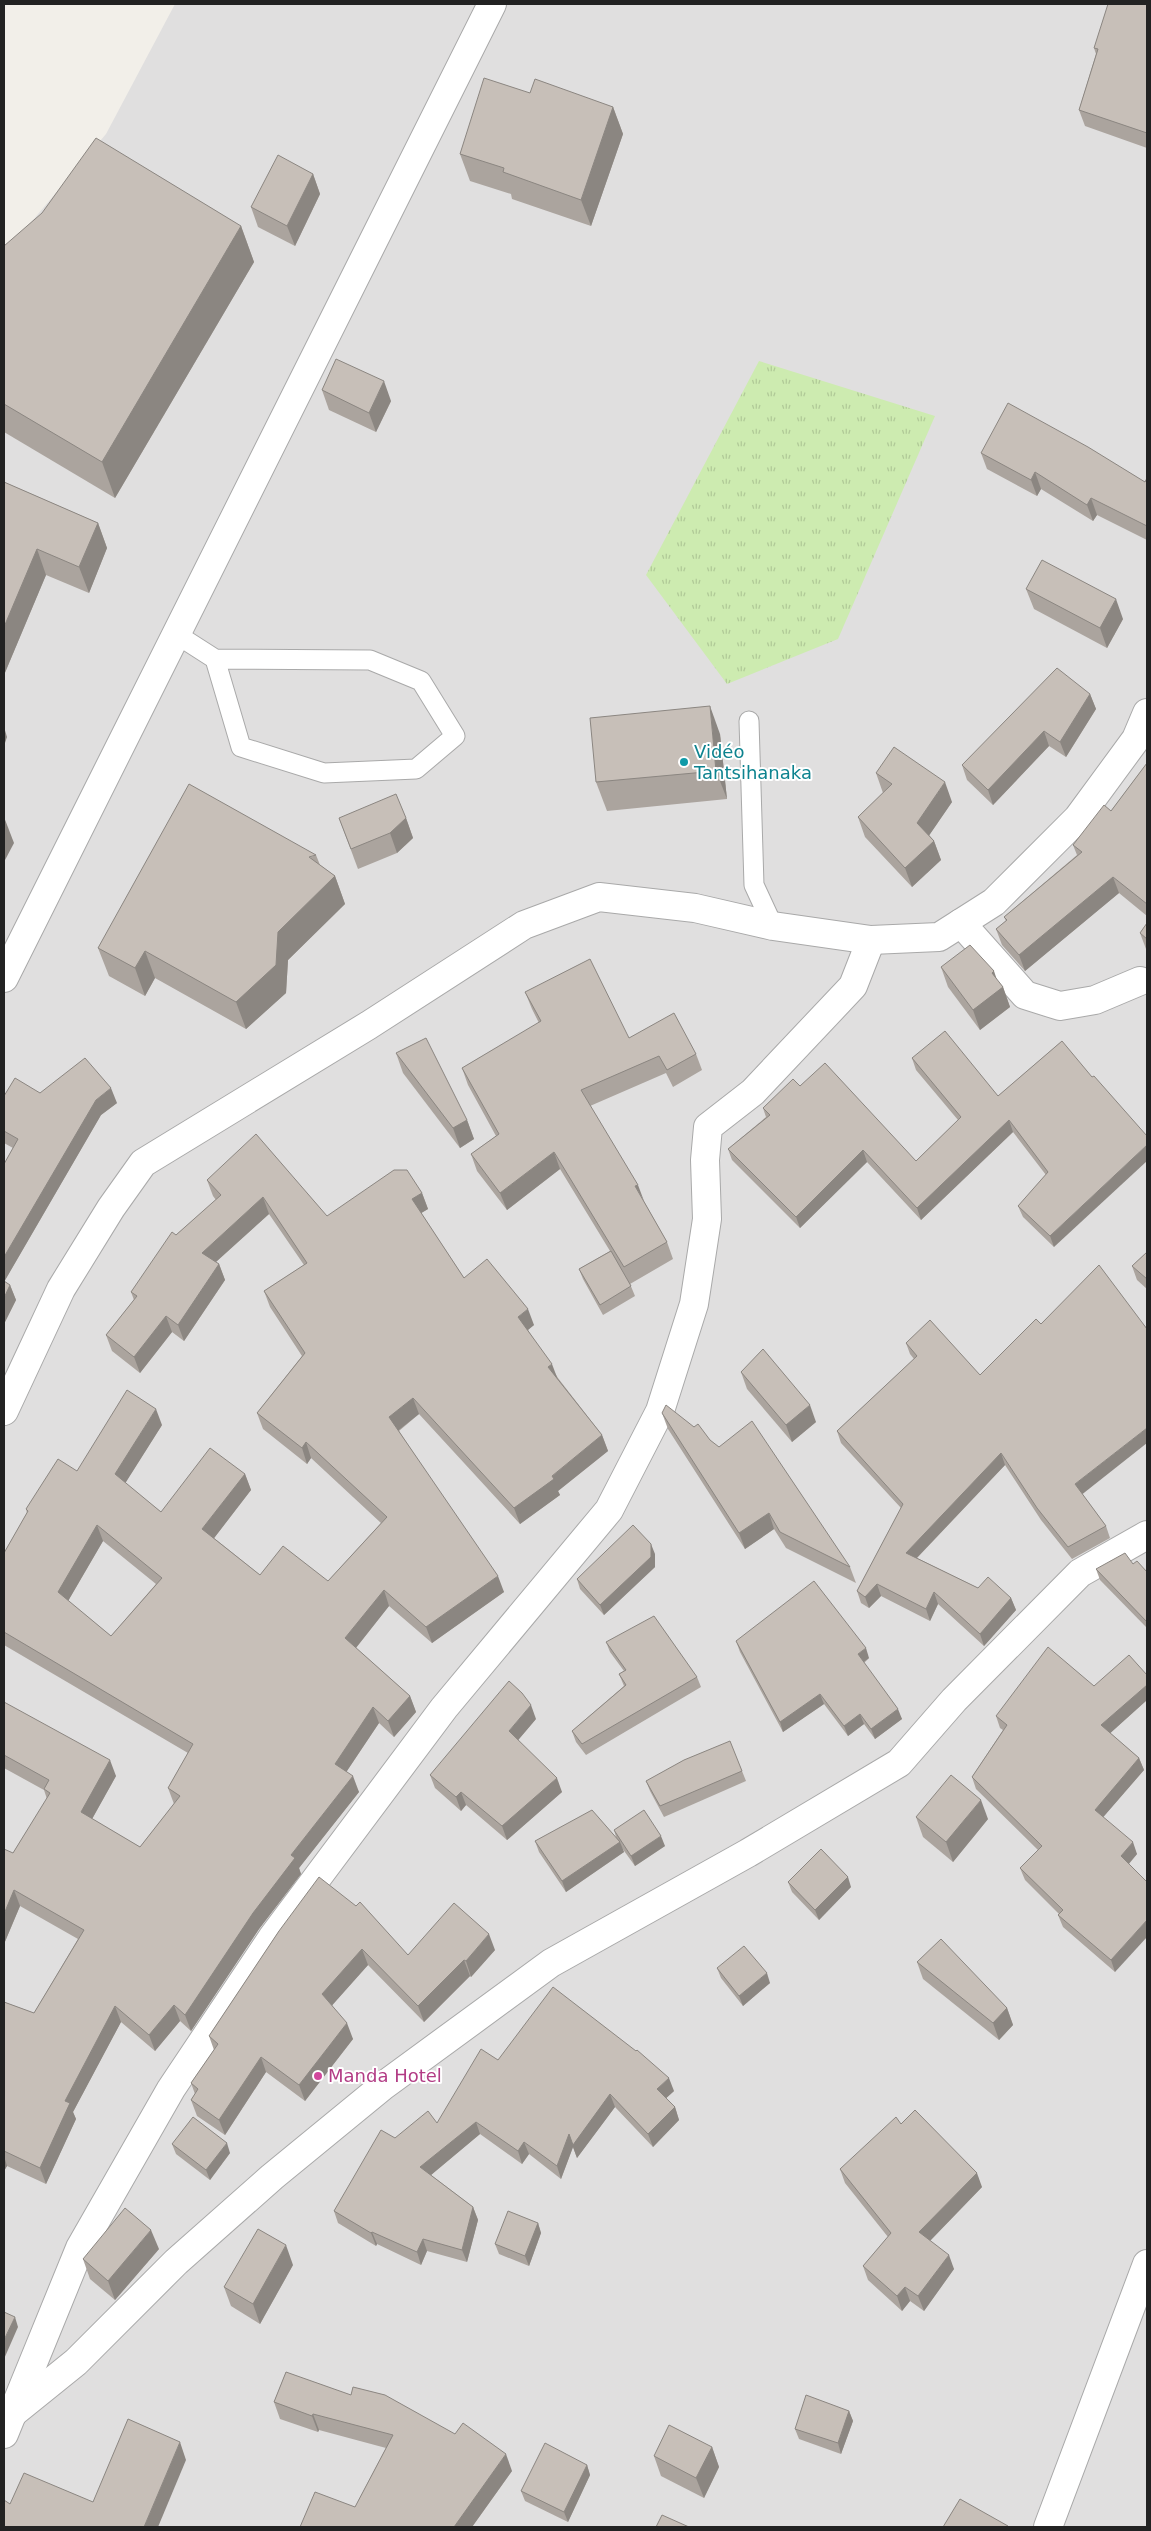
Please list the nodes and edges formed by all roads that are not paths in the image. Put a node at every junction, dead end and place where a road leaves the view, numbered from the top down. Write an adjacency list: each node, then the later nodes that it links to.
1 (492, 4): 2 (street)
2 (176, 634): 3 (lane); 9 (street)
3 (216, 659): 3 (lane)
4 (1147, 713): 6 (street)
5 (749, 721): 7 (lane)
6 (961, 923): 8 (street); 10 (street)
7 (773, 926): 8 (street); 11 (street)
8 (871, 940): 14 (street)
9 (4, 978)
10 (1140, 981)
11 (4, 1411)
12 (1147, 1535): 14 (street)
13 (1147, 2264): 15 (street)
14 (8, 2423)
15 (1048, 2527)

